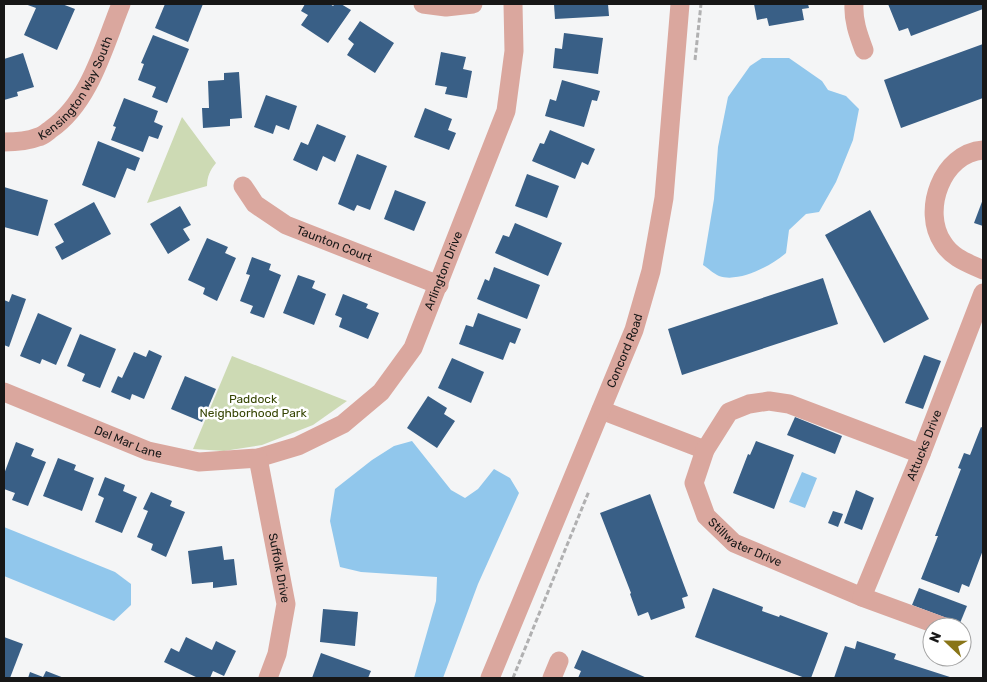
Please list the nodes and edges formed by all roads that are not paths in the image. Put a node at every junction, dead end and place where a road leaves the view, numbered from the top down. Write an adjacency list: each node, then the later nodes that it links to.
1 (122, 4): 8 (street, Kensington Way South)
2 (423, 4): 3 (street)
3 (473, 4)
4 (513, 4): 12 (street, Arlington Drive)
5 (680, 4): 15 (street, Concord Road)
6 (854, 4): 7 (street)
7 (864, 50)
8 (4, 142)
9 (983, 150): 11 (street)
10 (243, 186): 12 (street, Taunton Court)
11 (983, 270)
12 (439, 285): 18 (street, Arlington Drive)
13 (983, 293): 17 (street, Attucks Drive)
14 (4, 392): 18 (street, Del Mar Lane)
15 (601, 410): 16 (street); 23 (street, Concord Road)
16 (705, 450): 17 (street, Stillwater Drive); 19 (street, Stillwater Drive)
17 (921, 454): 19 (street, Attucks Drive)
18 (258, 458): 22 (street, Suffolk Drive)
19 (862, 597): 20 (street, Stillwater Drive)
20 (922, 619)
21 (559, 660): 24 (street)
22 (268, 678)
23 (490, 678)
24 (552, 678)

